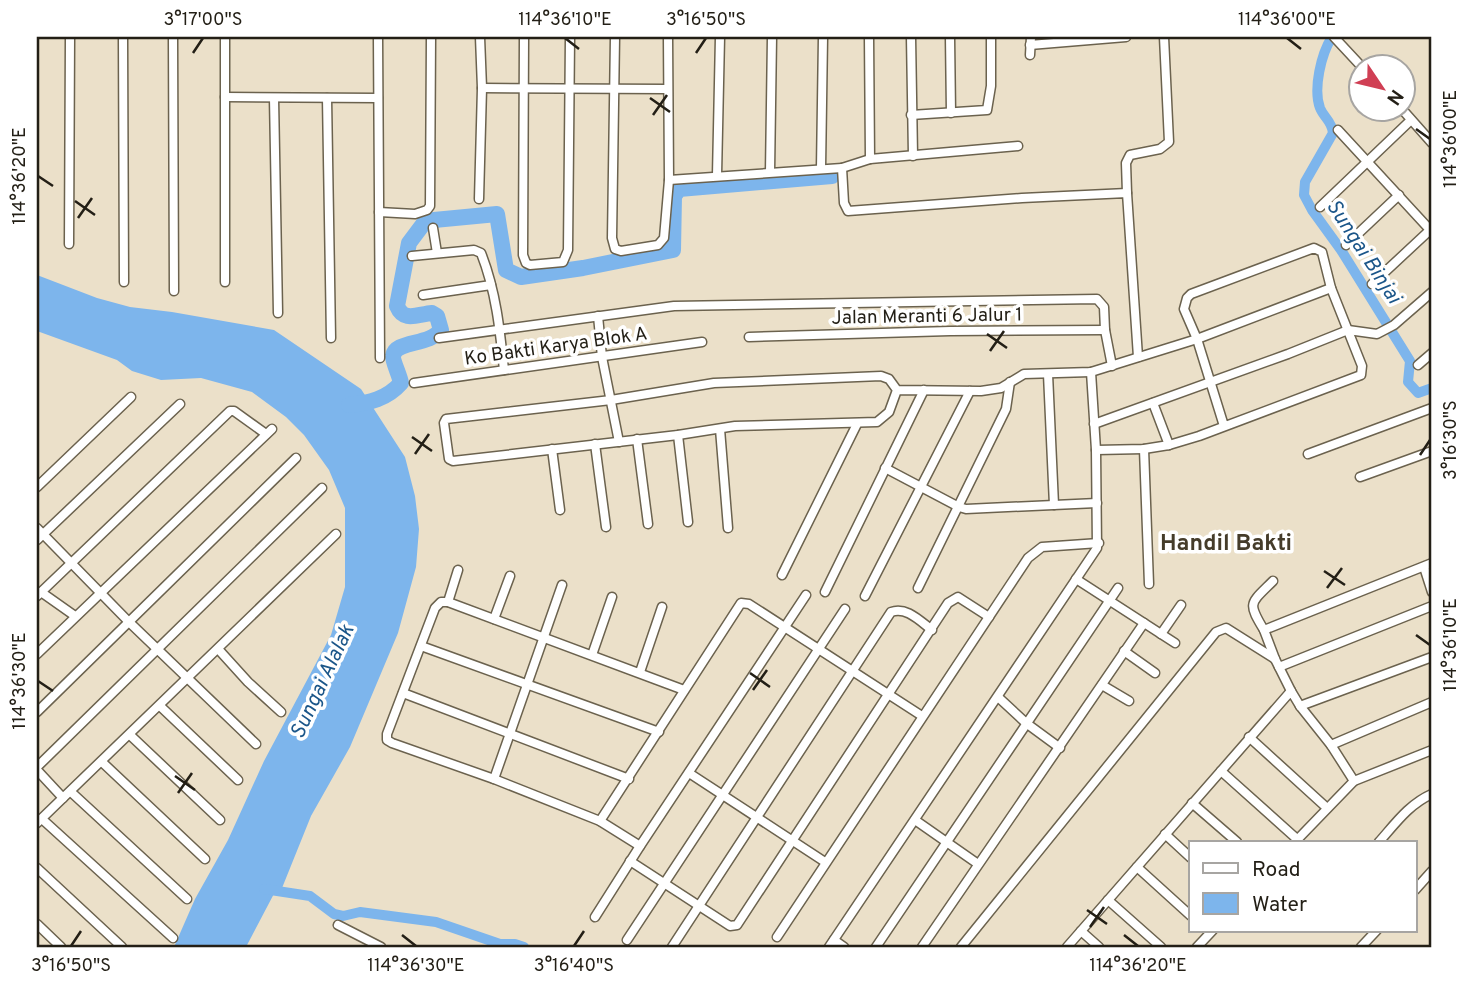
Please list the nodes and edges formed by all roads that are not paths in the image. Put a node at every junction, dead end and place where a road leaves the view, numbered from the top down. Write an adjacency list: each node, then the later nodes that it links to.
1 (70, 37): 57 (street)
2 (123, 37): 61 (street)
3 (173, 37): 66 (street)
4 (225, 37): 31 (street)
5 (378, 37): 34 (street)
6 (431, 37): 54 (street)
7 (480, 37): 26 (street)
8 (524, 37): 27 (street)
9 (570, 37): 28 (street)
10 (615, 37): 29 (street)
11 (668, 37): 30 (street)
12 (720, 37): 48 (street)
13 (772, 37): 47 (street)
14 (823, 37): 45 (street)
15 (869, 37): 43 (street)
16 (911, 37): 36 (street)
17 (950, 37): 35 (street)
18 (991, 37): 35 (street)
19 (1126, 37): 22 (street)
20 (1164, 37): 50 (street)
21 (1335, 38): 24 (street)
22 (1074, 39): 23 (street)
23 (1031, 41): 25 (street)
24 (1348, 52)
25 (1030, 55)
26 (482, 88): 27 (street); 52 (street)
27 (524, 89): 28 (street); 28 (street)
28 (570, 89): 29 (street)
29 (616, 89): 30 (street); 49 (street)
30 (667, 89): 49 (street)
31 (225, 97): 32 (street); 62 (street)
32 (274, 98): 33 (street); 69 (street)
33 (327, 98): 34 (street); 75 (street)
34 (378, 98): 54 (street)
35 (951, 114): 36 (street)
36 (911, 115): 42 (street)
37 (1409, 122): 44 (street)
38 (1413, 122): 40 (street)
39 (1338, 130): 44 (street)
40 (1432, 143)
41 (1018, 146): 42 (street)
42 (913, 156): 43 (street)
43 (870, 159): 46 (street)
44 (1368, 162): 51 (street); 53 (street)
45 (821, 168): 46 (street); 47 (street)
46 (842, 168): 50 (street)
47 (771, 172): 48 (street)
48 (717, 176): 49 (street)
49 (668, 180)
50 (1127, 194): 81 (street)
51 (1399, 195): 56 (street); 58 (street)
52 (479, 199)
53 (1320, 207)
54 (379, 212): 82 (street)
55 (433, 228): 59 (street)
56 (1431, 231): 63 (street)
57 (69, 244)
58 (1346, 245)
59 (436, 253): 60 (street); 64 (street)
60 (412, 256)
61 (124, 282)
62 (225, 282)
63 (1372, 284)
64 (491, 285): 68 (street); 71 (street)
65 (1331, 288): 73 (street); 77 (street); 77 (street)
66 (174, 290)
67 (1432, 292): 73 (street)
68 (424, 295)
69 (278, 313)
70 (598, 316): 71 (street); 72 (street); 80 (street)
71 (500, 328): 76 (street); 85 (street)
72 (1105, 330): 74 (street, Jalan Meranti 6 Jalur 1); 84 (street)
73 (1348, 330): 88 (street); 101 (street)
74 (749, 337)
75 (331, 338)
76 (439, 338)
77 (1197, 339): 81 (street); 88 (street)
78 (702, 342): 80 (street, Ko Bakti Karya Blok A)
79 (1432, 353): 83 (street)
80 (602, 357): 85 (street, Ko Bakti Karya Blok A); 95 (street)
81 (1138, 357): 84 (street)
82 (380, 358)
83 (1418, 365)
84 (1112, 366): 86 (street)
85 (504, 370): 90 (street, Ko Bakti Karya Blok A)
86 (1091, 372): 87 (street); 100 (street)
87 (1048, 374): 89 (street); 120 (street)
88 (1210, 381): 96 (street); 101 (street)
89 (1010, 382): 93 (street); 121 (street)
90 (414, 383)
91 (897, 390): 92 (street); 95 (street); 99 (street)
92 (924, 390): 93 (street); 114 (street)
93 (970, 391): 118 (street)
94 (131, 397): 116 (street)
95 (611, 400): 105 (street); 108 (street)
96 (1153, 403): 100 (street); 107 (street)
97 (180, 404): 127 (street)
98 (1432, 408): 112 (street)
99 (857, 424): 102 (street); 133 (street)
100 (1094, 424): 110 (street)
101 (1224, 426): 107 (street)
102 (720, 429): 103 (street); 126 (street)
103 (678, 435): 104 (street); 123 (street)
104 (637, 439): 105 (street); 124 (street)
105 (619, 442): 106 (street)
106 (595, 444): 108 (street); 125 (street)
107 (1169, 445): 109 (street)
108 (552, 449): 122 (street)
109 (1144, 449): 110 (street); 137 (street)
110 (1096, 450): 119 (street)
111 (1432, 451): 115 (street)
112 (1308, 454)
113 (296, 457): 157 (street)
114 (886, 468): 118 (street); 142 (street)
115 (1360, 477)
116 (37, 487)
117 (322, 488): 166 (street)
118 (922, 488): 121 (street); 146 (street)
119 (1097, 503): 120 (street); 129 (street)
120 (1054, 505): 121 (street)
121 (959, 507): 139 (street)
122 (560, 510)
123 (688, 522)
124 (649, 524)
125 (606, 527)
126 (728, 528)
127 (39, 534): 130 (street)
128 (336, 534): 167 (street)
129 (1099, 543): 135 (street); 155 (street)
130 (71, 563): 141 (street); 141 (street); 144 (street)
131 (1428, 565): 143 (street); 161 (street)
132 (458, 570): 149 (street)
133 (782, 575)
134 (510, 576): 156 (street)
135 (1076, 579): 148 (street); 184 (street)
136 (1273, 581): 161 (street)
137 (1149, 584)
138 (562, 585): 163 (street)
139 (918, 588)
140 (1118, 588): 148 (street)
141 (100, 591): 154 (street); 157 (street)
142 (825, 592)
143 (1432, 592)
144 (39, 594): 154 (street)
145 (806, 595): 159 (street)
146 (865, 596)
147 (612, 597): 171 (street)
148 (1110, 601): 158 (street); 192 (street)
149 (448, 602): 156 (street); 165 (street)
150 (1181, 605): 162 (street)
151 (1432, 606): 173 (street)
152 (662, 607): 175 (street)
153 (845, 609): 168 (street)
154 (75, 616): 170 (street)
155 (989, 617): 160 (street); 191 (street)
156 (494, 619): 163 (street)
157 (128, 621): 166 (street); 189 (street)
158 (1144, 623): 162 (street); 169 (street)
159 (784, 628): 168 (street); 180 (street); 204 (street)
160 (932, 630): 174 (street); 183 (street)
161 (1264, 630): 173 (street)
162 (1161, 634): 164 (street)
163 (544, 638): 171 (street); 179 (street)
164 (1175, 643)
165 (421, 646): 179 (street); 182 (street)
166 (158, 650): 177 (street); 202 (street)
167 (219, 650): 177 (street); 190 (street)
168 (819, 650): 174 (street); 211 (street)
169 (1124, 652): 176 (street); 178 (street)
170 (37, 654)
171 (592, 655): 175 (street)
172 (1432, 657): 188 (street)
173 (1277, 663): 181 (street); 258 (street)
174 (852, 671): 183 (street); 215 (street)
175 (639, 672): 180 (street)
176 (1155, 673)
177 (189, 679): 187 (street); 197 (street)
178 (1102, 685): 185 (street); 199 (street)
179 (527, 686): 193 (street); 194 (street)
180 (684, 690): 193 (street)
181 (1292, 691): 188 (street); 196 (street)
182 (403, 693): 194 (street); 205 (street)
183 (888, 694): 191 (street); 221 (street)
184 (998, 697): 192 (street); 217 (street)
185 (1129, 701)
186 (1432, 702): 198 (street)
187 (160, 706): 195 (street); 207 (street)
188 (1300, 706): 198 (street)
189 (37, 712)
190 (281, 712)
191 (922, 716): 230 (street)
192 (1026, 723): 199 (street); 225 (street)
193 (659, 732): 206 (street)
194 (511, 733): 205 (street); 206 (street)
195 (130, 735): 201 (street); 216 (street)
196 (1249, 737): 203 (street); 214 (street)
197 (256, 744)
198 (1331, 745): 208 (street)
199 (1060, 748): 231 (street)
200 (1432, 750): 208 (street)
201 (102, 762): 209 (street); 228 (street)
202 (37, 768): 212 (street)
203 (1221, 771): 213 (street); 223 (street)
204 (689, 773): 211 (street); 226 (street)
205 (494, 779): 219 (street)
206 (629, 779): 219 (street)
207 (238, 780)
208 (1354, 781): 214 (street)
209 (71, 792): 212 (street); 237 (street)
210 (1432, 794): 224 (street)
211 (723, 795): 215 (street); 235 (street)
212 (63, 799): 218 (street)
213 (1192, 803): 220 (street); 222 (street)
214 (1327, 808): 223 (street)
215 (758, 818): 221 (street); 239 (street)
216 (220, 820)
217 (915, 820): 225 (street); 250 (street)
218 (39, 821): 248 (street)
219 (600, 821): 226 (street)
220 (1165, 834): 227 (street); 232 (street)
221 (792, 841): 230 (street); 239 (street)
222 (1236, 841)
223 (1297, 841)
224 (1379, 841)
225 (947, 842): 231 (street); 256 (street)
226 (639, 846): 229 (street)
227 (1189, 856)
228 (205, 859)
229 (630, 861): 235 (street); 241 (street)
230 (825, 862): 247 (street)
231 (978, 864): 257 (street)
232 (1137, 867): 238 (street); 240 (street)
233 (37, 868): 252 (street)
234 (1432, 871): 236 (street)
235 (664, 884): 239 (street); 249 (street)
236 (1416, 889)
237 (187, 898)
238 (1108, 900): 244 (street); 261 (street)
239 (699, 906): 254 (street)
240 (1189, 914)
241 (595, 917)
242 (37, 924): 251 (street)
243 (338, 925): 253 (street)
244 (1081, 931): 259 (street); 260 (street)
245 (1208, 932): 262 (street)
246 (1375, 932): 263 (street)
247 (777, 937)
248 (173, 938)
249 (628, 940)
250 (831, 944): 255 (street)
251 (61, 947)
252 (122, 947)
253 (382, 947)
254 (672, 947)
255 (844, 947)
256 (876, 947)
257 (922, 947)
258 (961, 947)
259 (1067, 947)
260 (1098, 947)
261 (1161, 947)
262 (1197, 947)
263 (1361, 947)

